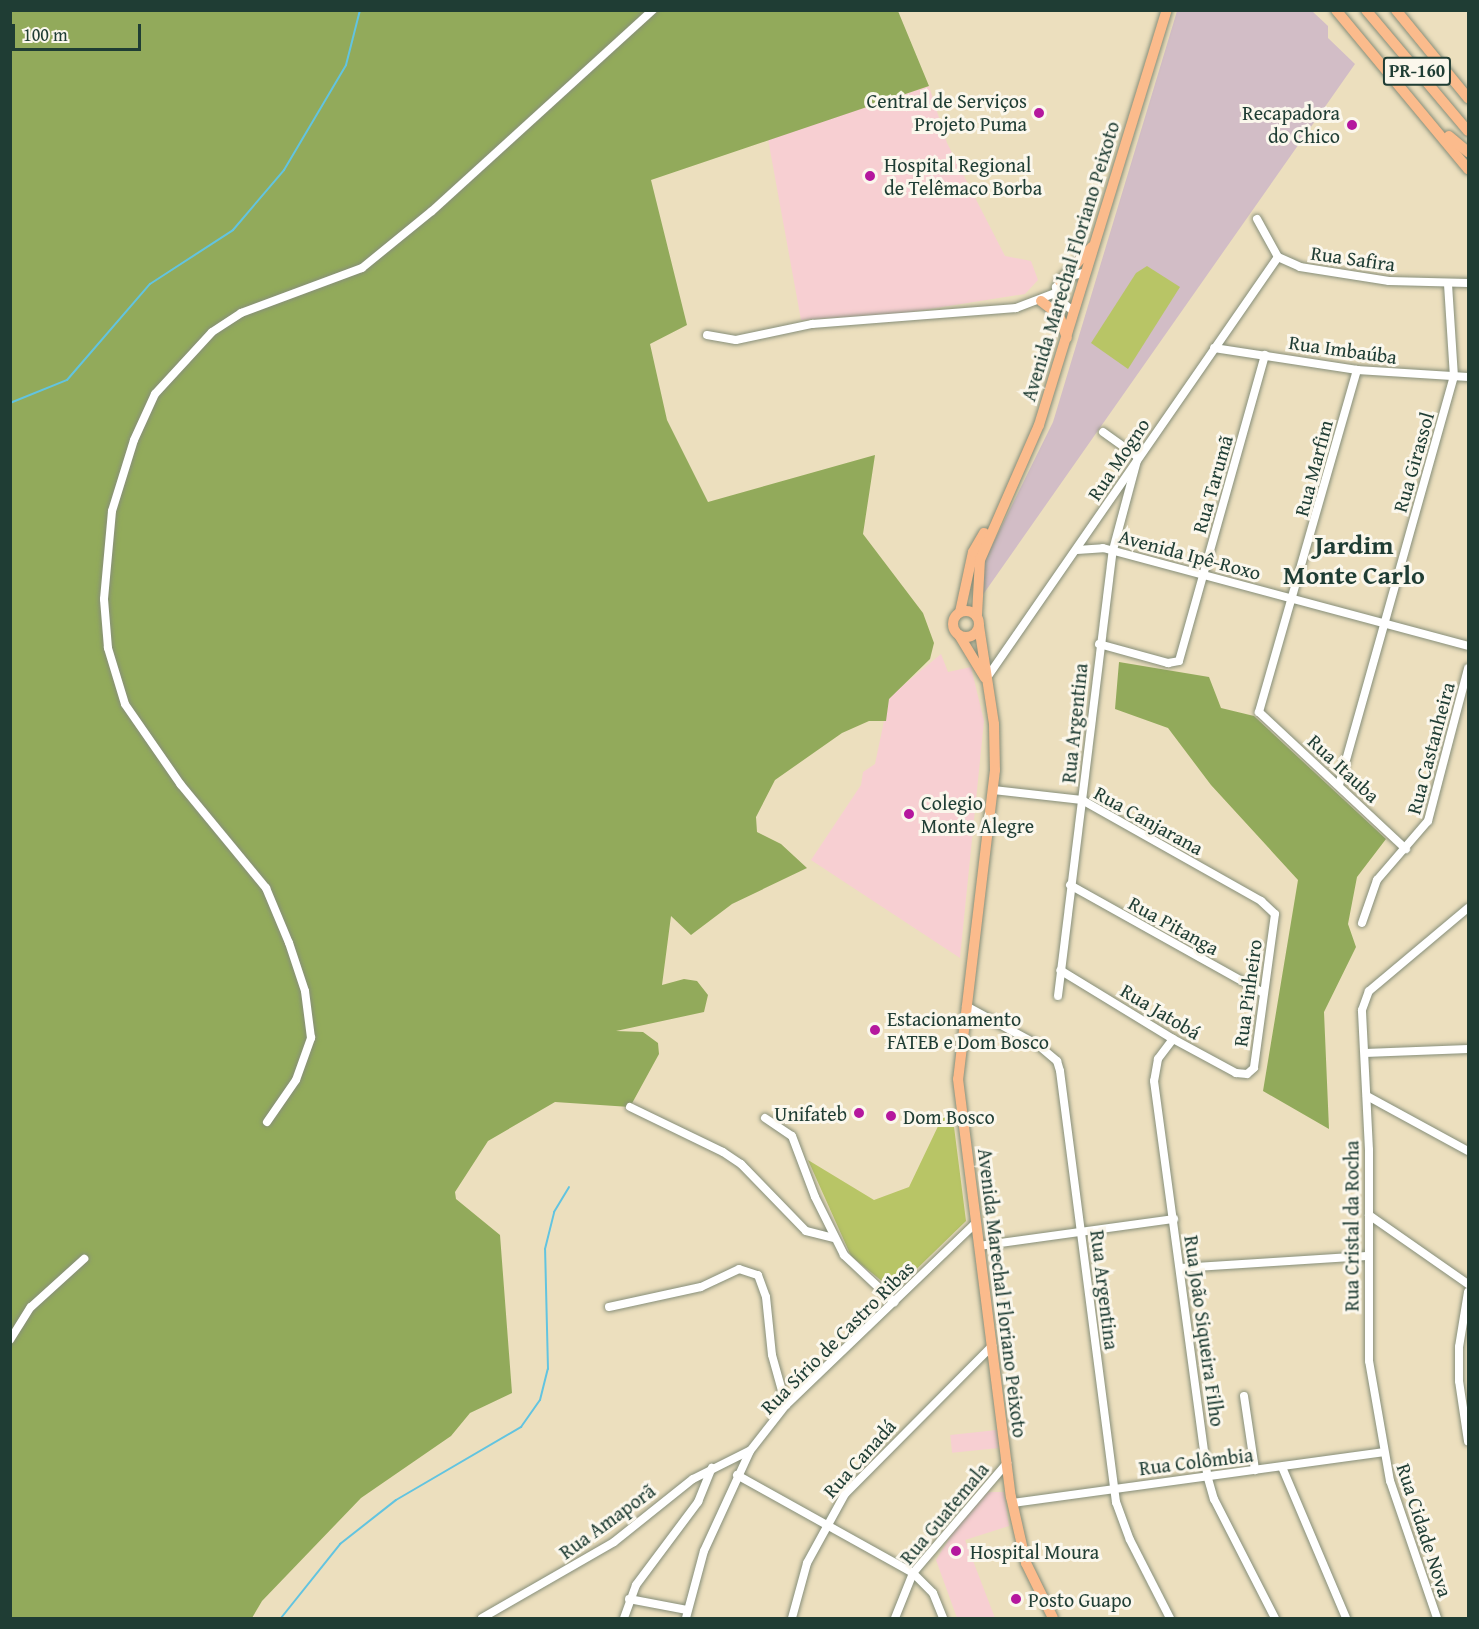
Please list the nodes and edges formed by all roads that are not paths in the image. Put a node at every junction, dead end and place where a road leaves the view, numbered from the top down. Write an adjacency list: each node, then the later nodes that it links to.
1 (653, 10): 64 (street)
2 (1167, 10): 12 (main road, Avenida Marechal Floriano Peixoto)
3 (1336, 10): 7 (main road)
4 (1366, 10): 8 (main road, PR-160)
5 (1396, 10): 6 (main road)
6 (1468, 98)
7 (1437, 127): 9 (main road); 10 (main road)
8 (1468, 131)
9 (1468, 152)
10 (1468, 169)
11 (1257, 219): 13 (street)
12 (1094, 244): 14 (main road, Avenida Marechal Floriano Peixoto); 15 (main road)
13 (1278, 257): 17 (street, Rua Safira); 23 (street, Rua Mogno)
14 (1084, 273): 15 (street); 20 (main road, Avenida Marechal Floriano Peixoto)
15 (1060, 281): 18 (street)
16 (1468, 283): 17 (street, Rua Safira)
17 (1448, 284): 26 (street, Rua Girassol)
18 (1055, 293): 19 (street); 20 (street)
19 (1041, 301): 21 (street); 22 (main road)
20 (1073, 311): 22 (main road, Avenida Marechal Floriano Peixoto)
21 (707, 335)
22 (1067, 338): 30 (main road, Avenida Marechal Floriano Peixoto)
23 (1214, 348): 24 (street, Rua Imbaúba); 29 (street, Rua Mogno)
24 (1265, 355): 25 (street, Rua Imbaúba); 33 (street, Rua Tarumã)
25 (1357, 370): 26 (street, Rua Imbaúba); 34 (street, Rua Marfim)
26 (1454, 377): 27 (street, Rua Imbaúba); 36 (street, Rua Girassol)
27 (1468, 377)
28 (1103, 432): 29 (street)
29 (1138, 457): 31 (street, Rua Mogno); 32 (street, Rua Argentina)
30 (995, 518): 35 (main road, Avenida Marechal Floriano Peixoto); 37 (main road, Avenida Marechal Floriano Peixoto)
31 (1077, 550): 32 (street, Avenida Ipê-Roxo); 43 (street, Rua Mogno)
32 (1113, 550): 33 (street, Avenida Ipê-Roxo); 39 (street, Rua Argentina)
33 (1204, 575): 34 (street, Avenida Ipê-Roxo); 39 (street, Rua Tarumã)
34 (1294, 599): 36 (street, Avenida Ipê-Roxo); 44 (street, Rua Marfim)
35 (960, 612): 37 (main road); 38 (main road)
36 (1383, 624): 40 (street, Avenida Ipê-Roxo); 45 (street, Rua Girassol)
37 (979, 625): 38 (main road); 41 (main road); 43 (main road, Avenida Marechal Floriano Peixoto)
38 (959, 635): 41 (main road, Avenida Marechal Floriano Peixoto)
39 (1099, 644): 47 (street, Rua Argentina)
40 (1468, 646)
41 (969, 654): 43 (main road, Avenida Marechal Floriano Peixoto)
42 (1468, 668): 48 (street, Rua Castanheira)
43 (986, 679): 46 (main road, Avenida Marechal Floriano Peixoto)
44 (1259, 712): 45 (street, Rua Itauba)
45 (1339, 785): 48 (street, Rua Itauba)
46 (993, 790): 47 (street, Rua Canjarana); 56 (main road, Avenida Marechal Floriano Peixoto)
47 (1082, 800): 49 (street, Rua Argentina); 51 (street, Rua Canjarana)
48 (1406, 849): 52 (street, Rua Castanheira)
49 (1070, 885): 53 (street, Rua Argentina); 54 (street, Rua Pitanga)
50 (1468, 908): 59 (street, Rua Cristal da Rocha)
51 (1275, 914): 54 (street, Rua Pinheiro)
52 (1362, 923)
53 (1060, 970): 55 (street, Rua Argentina); 57 (street, Rua Jatobá)
54 (1263, 993): 60 (street, Rua Pinheiro)
55 (1058, 996)
56 (966, 1006): 68 (main road, Avenida Marechal Floriano Peixoto); 69 (street, Rua Argentina)
57 (1173, 1039): 60 (street, Rua Jatobá); 67 (street, Rua João Siqueira Filho)
58 (1468, 1049): 59 (street)
59 (1365, 1053): 61 (street, Rua Cristal da Rocha)
60 (1248, 1074)
61 (1367, 1096): 65 (street); 66 (street, Rua Cristal da Rocha)
62 (630, 1107): 70 (street)
63 (765, 1118): 70 (street)
64 (267, 1122)
65 (1468, 1150)
66 (1369, 1215): 72 (street, Rua Cristal da Rocha); 75 (street)
67 (1173, 1219): 69 (street); 74 (street, Rua João Siqueira Filho)
68 (976, 1223): 71 (main road, Avenida Marechal Floriano Peixoto); 77 (street, Rua Sírio de Castro Ribas)
69 (1081, 1232): 71 (street); 92 (street, Rua Argentina)
70 (834, 1238): 77 (street)
71 (979, 1246): 80 (main road, Avenida Marechal Floriano Peixoto)
72 (1366, 1256): 74 (street); 85 (street, Rua Cristal da Rocha)
73 (84, 1259): 79 (street)
74 (1180, 1268): 91 (street, Rua João Siqueira Filho)
75 (1468, 1284)
76 (1468, 1292): 83 (street)
77 (894, 1302): 82 (street, Rua Sírio de Castro Ribas)
78 (609, 1307): 82 (street)
79 (10, 1340)
80 (992, 1346): 86 (main road, Avenida Marechal Floriano Peixoto); 94 (street, Rua Canadá)
81 (1244, 1396): 89 (street)
82 (786, 1405): 84 (street, Rua Sírio de Castro Ribas)
83 (1468, 1441)
84 (750, 1451): 88 (street, Rua Amaporã); 90 (street, Rua Sírio de Castro Ribas)
85 (1383, 1452): 87 (street, Rua Colômbia); 107 (street, Rua Cidade Nova)
86 (1007, 1463): 93 (main road, Avenida Marechal Floriano Peixoto); 95 (street, Rua Guatemala)
87 (1282, 1467): 89 (street, Rua Colômbia); 106 (street)
88 (712, 1468): 96 (street); 98 (street, Rua Amaporã)
89 (1255, 1470): 91 (street, Rua Colômbia)
90 (737, 1475): 94 (street); 97 (street, Rua Sírio de Castro Ribas)
91 (1208, 1475): 92 (street, Rua Colômbia); 105 (street, Rua João Siqueira Filho)
92 (1113, 1489): 93 (street, Rua Colômbia); 104 (street, Rua Argentina)
93 (1012, 1503): 103 (main road, Avenida Marechal Floriano Peixoto)
94 (825, 1524): 95 (street); 100 (street, Rua Canadá)
95 (913, 1573): 101 (street, Rua Guatemala); 102 (street)
96 (629, 1599): 97 (street); 99 (street)
97 (687, 1614)
98 (482, 1618)
99 (624, 1618)
100 (792, 1618)
101 (895, 1618)
102 (943, 1618)
103 (1053, 1618)
104 (1170, 1618)
105 (1275, 1618)
106 (1346, 1618)
107 (1437, 1618)

